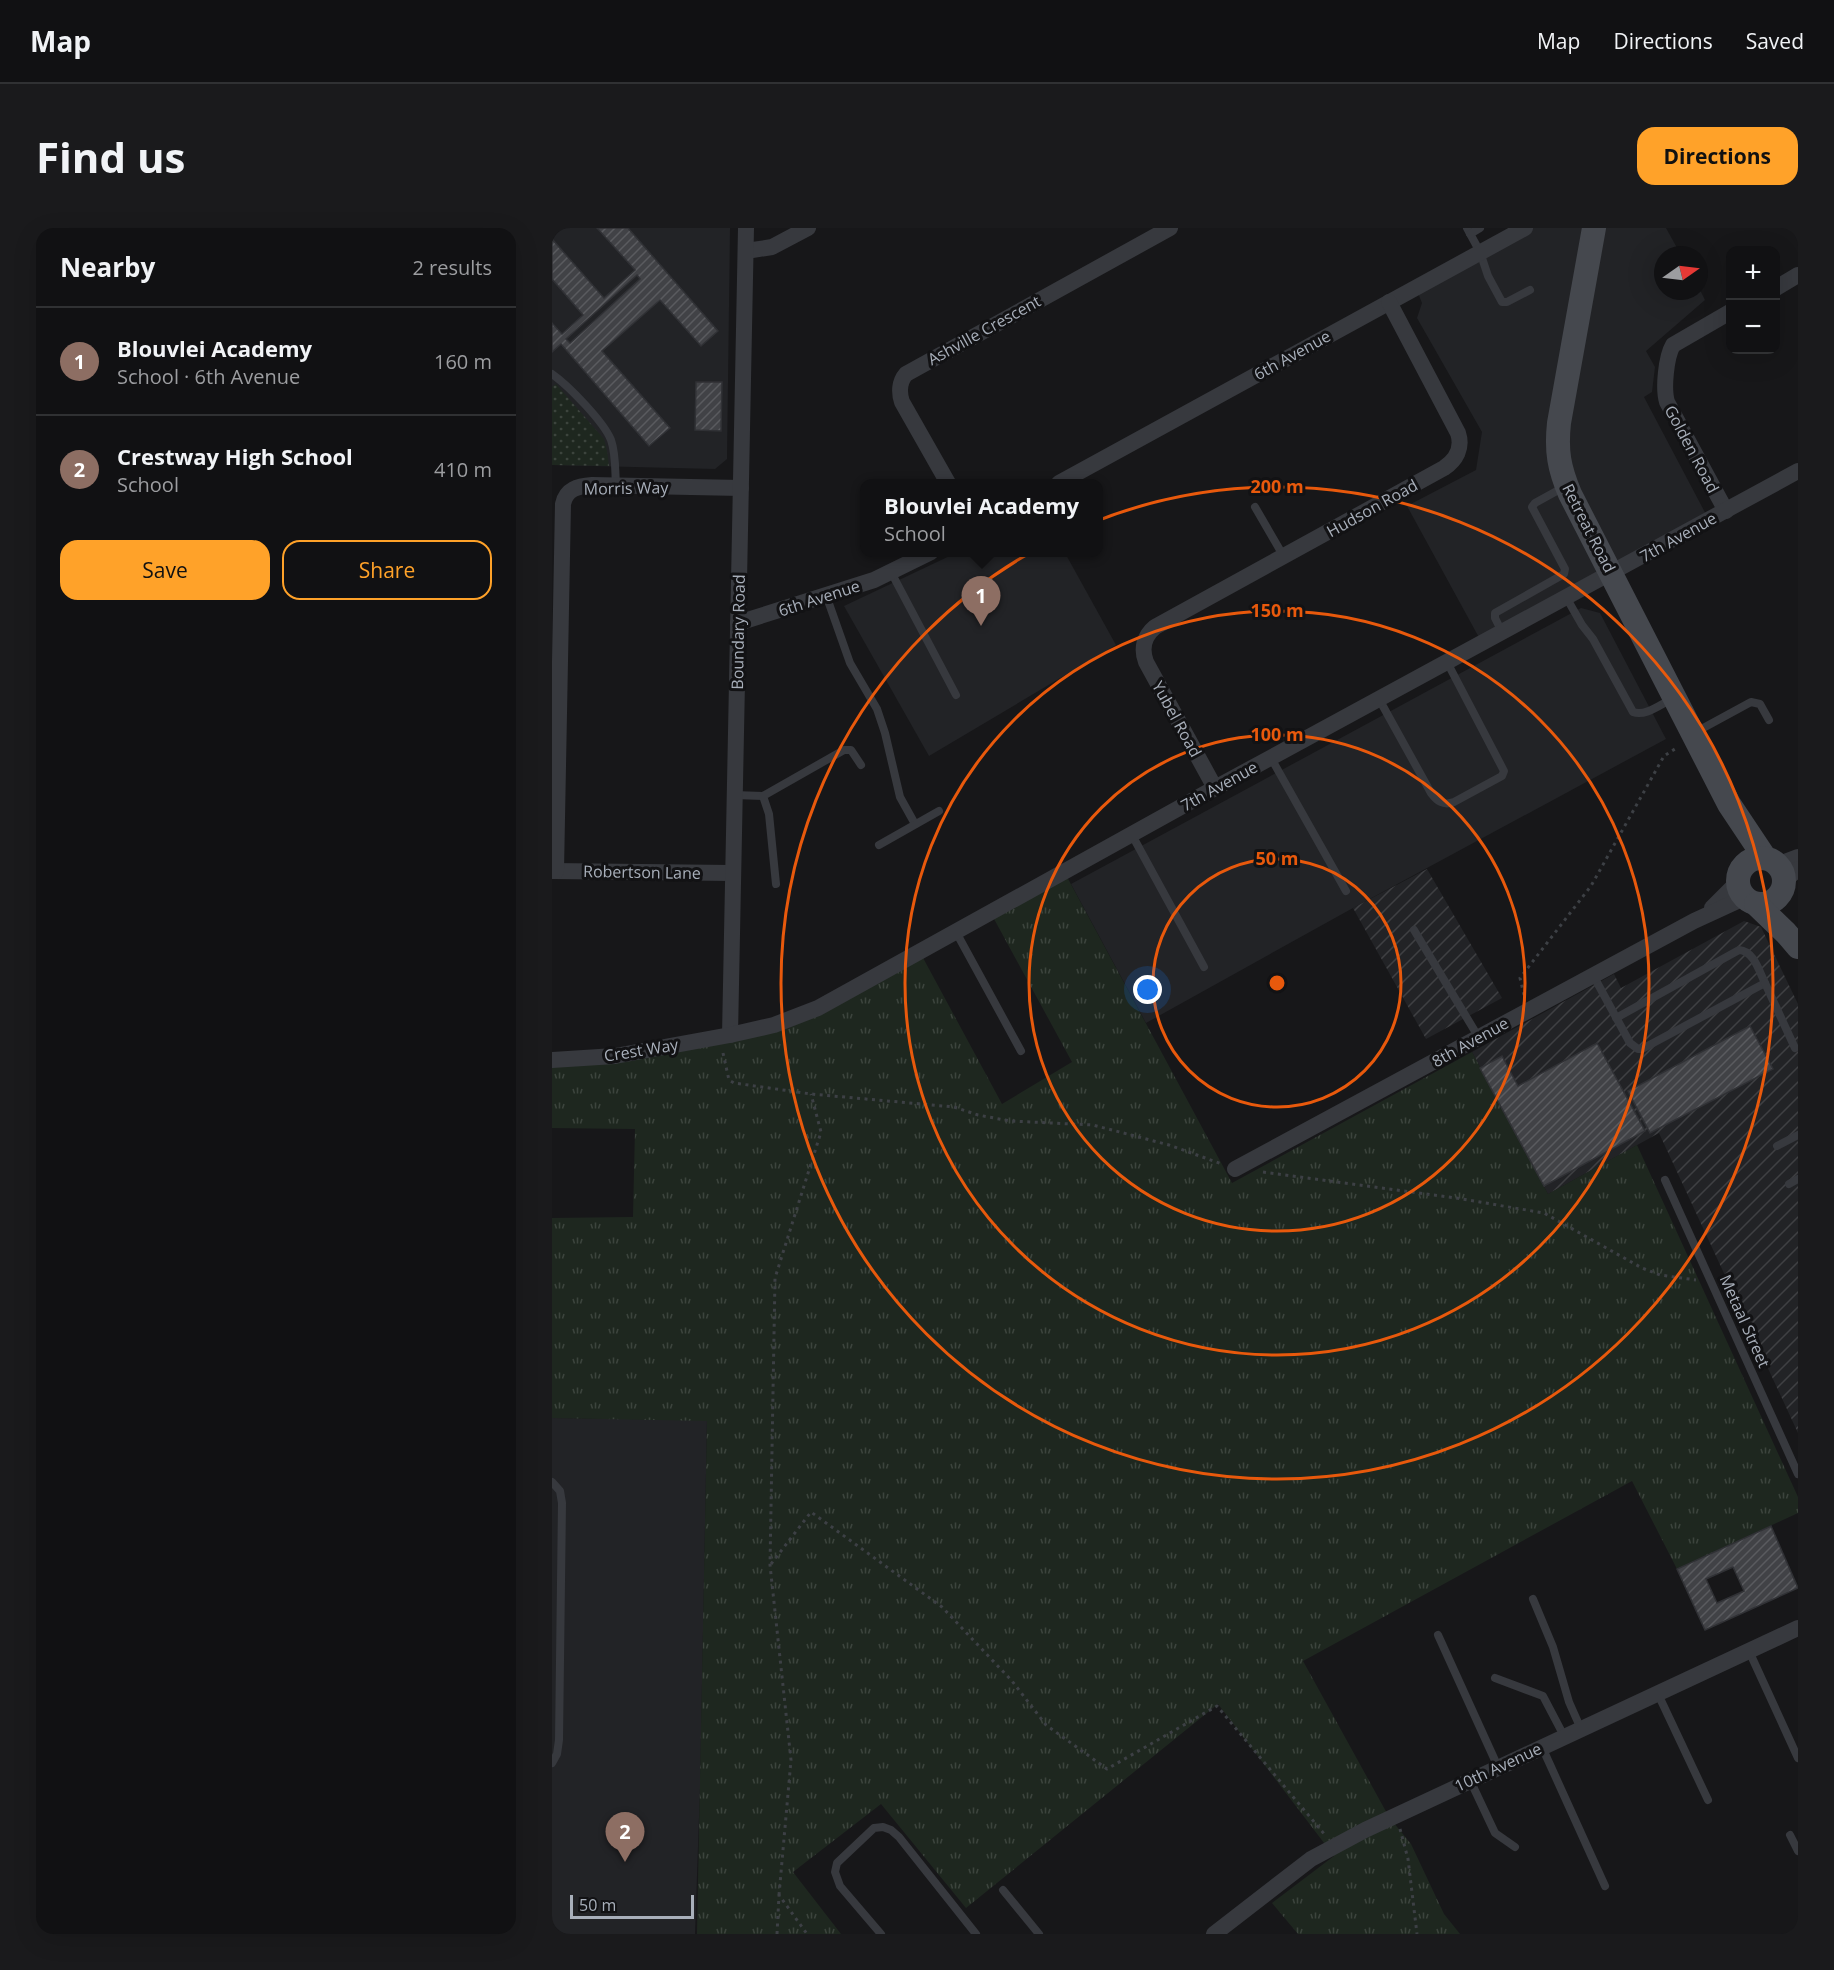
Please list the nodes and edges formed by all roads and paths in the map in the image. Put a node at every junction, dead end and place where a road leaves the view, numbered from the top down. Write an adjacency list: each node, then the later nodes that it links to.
1 (746, 228): 8 (street, Boundary Road)
2 (808, 228): 8 (street)
3 (1170, 228): 17 (street, Ashville Crescent)
4 (1480, 228): 7 (lane)
5 (1525, 228): 9 (street, 6th Avenue)
6 (1593, 228): 20 (main road, Retreat Road)
7 (1468, 231): 9 (lane)
8 (746, 251): 21 (street, Boundary Road)
9 (1480, 252): 12 (lane); 13 (street, 6th Avenue)
10 (1798, 275): 11 (street)
11 (1780, 286)
12 (1530, 290)
13 (1389, 302): 18 (street, 6th Avenue); 24 (street, Hudson Road)
14 (1726, 315): 23 (street, Golden Road)
15 (552, 374): 19 (lane)
16 (1798, 471): 23 (street, 7th Avenue)
17 (946, 479)
18 (1066, 479)
19 (615, 486): 21 (street, Morris Way); 34 (street, Morris Way)
20 (1567, 486): 27 (main road, Retreat Road); 31 (lane)
21 (741, 488): 30 (street, Boundary Road)
22 (1255, 507): 24 (lane)
23 (1726, 511): 27 (street, 7th Avenue)
24 (1284, 556): 32 (street, Hudson Road)
25 (921, 557): 26 (street, 6th Avenue)
26 (891, 572): 28 (street, 6th Avenue); 35 (lane)
27 (1611, 573): 29 (street, 7th Avenue); 36 (main road, Retreat Road)
28 (826, 596): 30 (street, 6th Avenue); 46 (lane)
29 (1566, 597): 31 (street, 7th Avenue); 36 (lane)
30 (738, 623): 43 (street, Boundary Road)
31 (1502, 632): 33 (street, 7th Avenue)
32 (1144, 649): 42 (street, Yubel Road)
33 (1447, 662): 37 (street, 7th Avenue); 37 (lane)
34 (556, 682): 49 (street, Morris Way)
35 (956, 695)
36 (1675, 697): 39 (main road, Retreat Road)
37 (1379, 699): 40 (street, 7th Avenue)
38 (1769, 720): 39 (lane)
39 (1688, 739): 51 (main road, Retreat Road); 61 (path)
40 (1271, 758): 42 (street, 7th Avenue); 53 (lane)
41 (861, 765): 44 (lane)
42 (1215, 788): 47 (street, 7th Avenue)
43 (734, 795): 44 (lane); 50 (street, Boundary Road)
44 (762, 796): 52 (lane)
45 (939, 811): 46 (lane)
46 (915, 825): 48 (lane)
47 (1132, 834): 56 (street, 7th Avenue); 58 (lane)
48 (879, 844)
49 (554, 871): 50 (street, Robertson Lane)
50 (732, 873): 63 (street, Boundary Road)
51 (1769, 877): 55 (main road, Retreat Road); 57 (main road, Retreat Road); 59 (street, 8th Avenue)
52 (776, 884)
53 (1346, 891)
54 (1414, 930): 64 (lane)
55 (1798, 931)
56 (956, 932): 63 (street, 7th Avenue); 66 (lane)
57 (1798, 947)
58 (1204, 967)
59 (1593, 975): 61 (street, 8th Avenue); 62 (lane)
60 (1765, 983): 62 (lane); 62 (lane); 65 (lane)
61 (1528, 1011): 64 (street, 8th Avenue)
62 (1616, 1018)
63 (730, 1035): 67 (street, Crest Way); 68 (path)
64 (1479, 1038): 71 (street, 8th Avenue)
65 (1795, 1048)
66 (1021, 1051)
67 (552, 1060)
68 (811, 1094): 71 (path); 78 (path)
69 (1798, 1135): 70 (lane)
70 (1777, 1146)
71 (1235, 1168): 75 (path)
72 (1798, 1179): 74 (lane)
73 (1665, 1180): 75 (lane, Metaal Street)
74 (1789, 1184)
75 (1711, 1281): 76 (lane, Metaal Street)
76 (1798, 1474)
77 (552, 1482): 89 (lane)
78 (770, 1566): 95 (path); 100 (path)
79 (1533, 1599): 85 (lane)
80 (1798, 1628): 82 (street, 10th Avenue)
81 (1438, 1635): 90 (lane)
82 (1749, 1651): 84 (street, 10th Avenue); 88 (lane)
83 (1495, 1678): 86 (lane)
84 (1658, 1694): 85 (street, 10th Avenue); 92 (lane)
85 (1581, 1729): 86 (street, 10th Avenue)
86 (1564, 1736): 87 (street, 10th Avenue)
87 (1542, 1747): 90 (street, 10th Avenue); 98 (lane)
88 (1798, 1758)
89 (552, 1763)
90 (1498, 1767): 91 (street, 10th Avenue)
91 (1470, 1780): 93 (street, 10th Avenue); 96 (lane)
92 (1708, 1800)
93 (1397, 1815): 95 (street, 10th Avenue); 107 (path)
94 (1790, 1835): 97 (lane)
95 (1334, 1846): 106 (street, 10th Avenue)
96 (1515, 1847)
97 (1798, 1851)
98 (1605, 1886)
99 (1003, 1890): 105 (lane)
100 (779, 1895): 101 (path); 102 (path)
101 (777, 1934)
102 (807, 1934)
103 (881, 1934): 104 (lane)
104 (976, 1934)
105 (1039, 1934)
106 (1214, 1934)
107 (1417, 1934)

